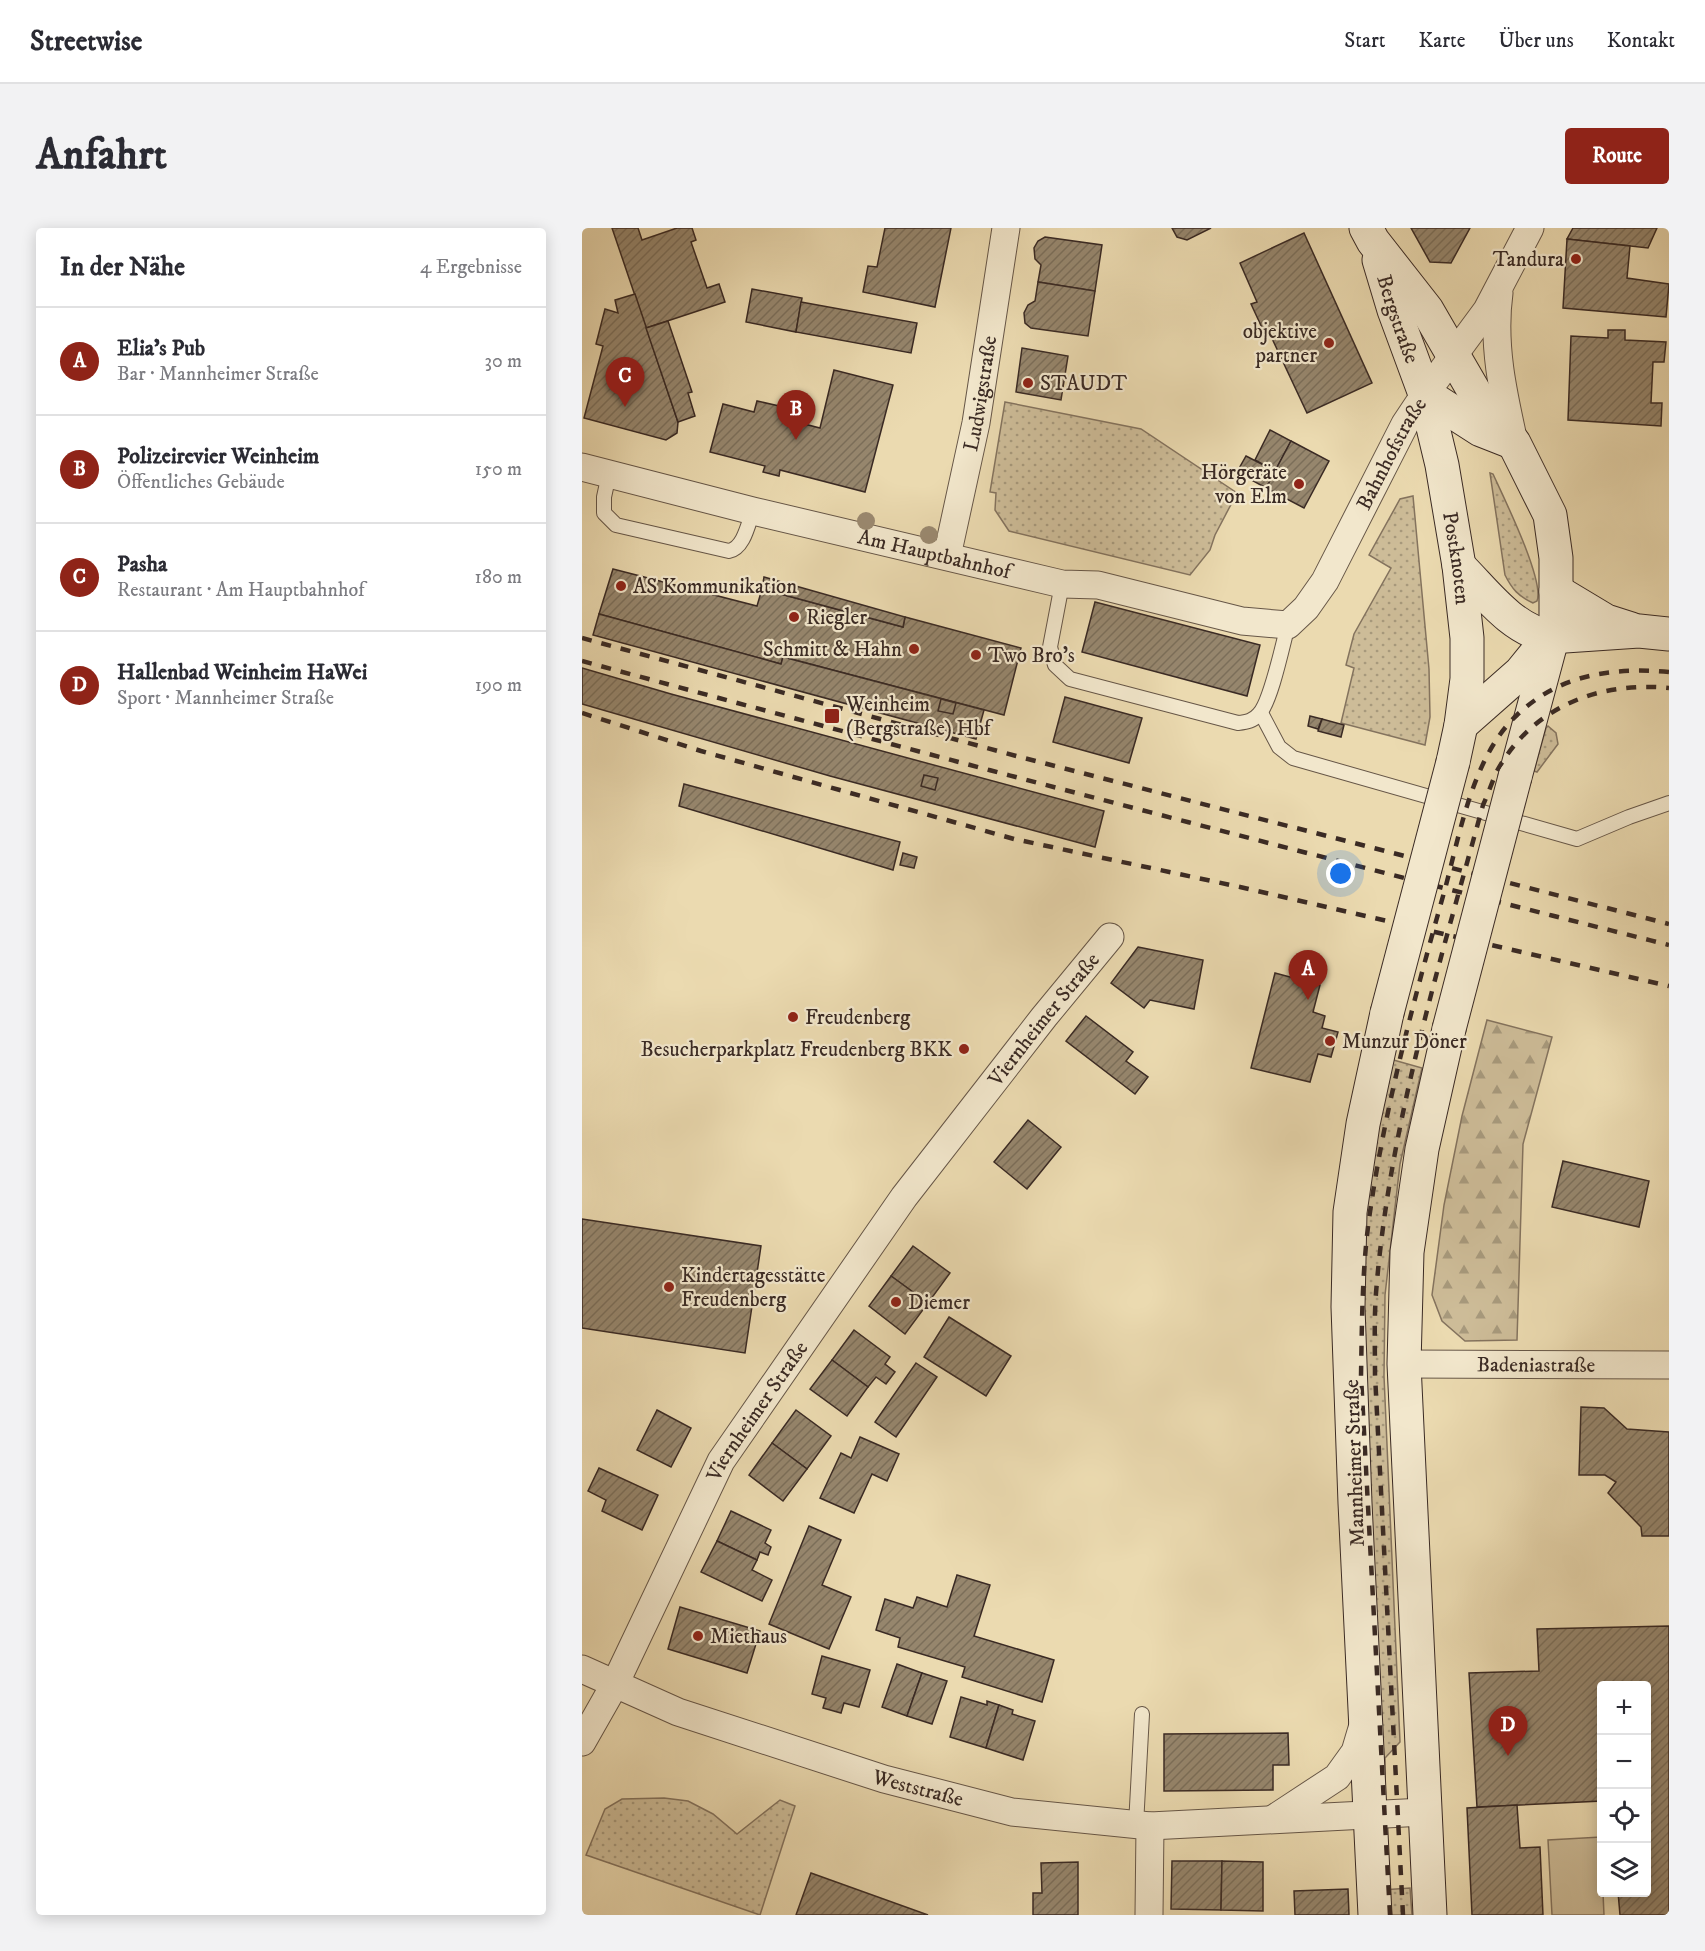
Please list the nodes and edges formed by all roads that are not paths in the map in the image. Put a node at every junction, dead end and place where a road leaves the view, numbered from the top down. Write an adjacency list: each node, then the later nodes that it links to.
1 (1006, 228): 11 (street, Ludwigstraße)
2 (1530, 228): 4 (street, Bahnhofstraße)
3 (1370, 235): 5 (main road, Bergstraße); 6 (main road, Bergstraße)
4 (1500, 286): 5 (street, Bahnhofstraße); 7 (street, Bahnhofstraße)
5 (1454, 357): 6 (street, Bahnhofstraße); 7 (main road)
6 (1425, 394): 7 (main road); 12 (main road, Postknoten); 16 (street, Bahnhofstraße)
7 (1514, 443): 14 (main road)
8 (582, 467): 9 (street, Am Hauptbahnhof)
9 (609, 474): 10 (street, Am Hauptbahnhof); 10 (lane)
10 (753, 511): 11 (street, Am Hauptbahnhof)
11 (947, 556): 13 (street, Am Hauptbahnhof)
12 (1459, 566): 15 (main road); 20 (main road, Postknoten)
13 (1062, 584): 16 (street, Am Hauptbahnhof); 19 (lane)
14 (1556, 591): 15 (main road); 17 (main road); 18 (main road)
15 (1516, 623): 18 (main road)
16 (1288, 625): 19 (lane)
17 (1654, 633): 18 (main road)
18 (1552, 637): 20 (main road); 24 (main road, bridge)
19 (1261, 713): 22 (lane)
20 (1461, 725): 21 (main road, Postknoten)
21 (1453, 762): 29 (main road, Mannheimer Straße, bridge)
22 (1669, 803)
23 (1110, 937): 27 (street, Viernheimer Straße)
24 (1404, 1364): 25 (street, Badeniastraße); 31 (main road)
25 (1669, 1365)
26 (582, 1669): 27 (street, Weststraße)
27 (615, 1684): 30 (street, Viernheimer Straße); 34 (street, Weststraße)
28 (1142, 1714): 34 (lane)
29 (1366, 1714): 32 (main road, Mannheimer Straße); 33 (street)
30 (582, 1742)
31 (1424, 1812): 32 (street, Weststraße); 37 (main road)
32 (1371, 1815): 33 (street, Weststraße); 36 (main road, Mannheimer Straße)
33 (1270, 1821): 34 (street, Weststraße)
34 (1143, 1826): 35 (street)
35 (1149, 1915)
36 (1375, 1915)
37 (1430, 1915)

